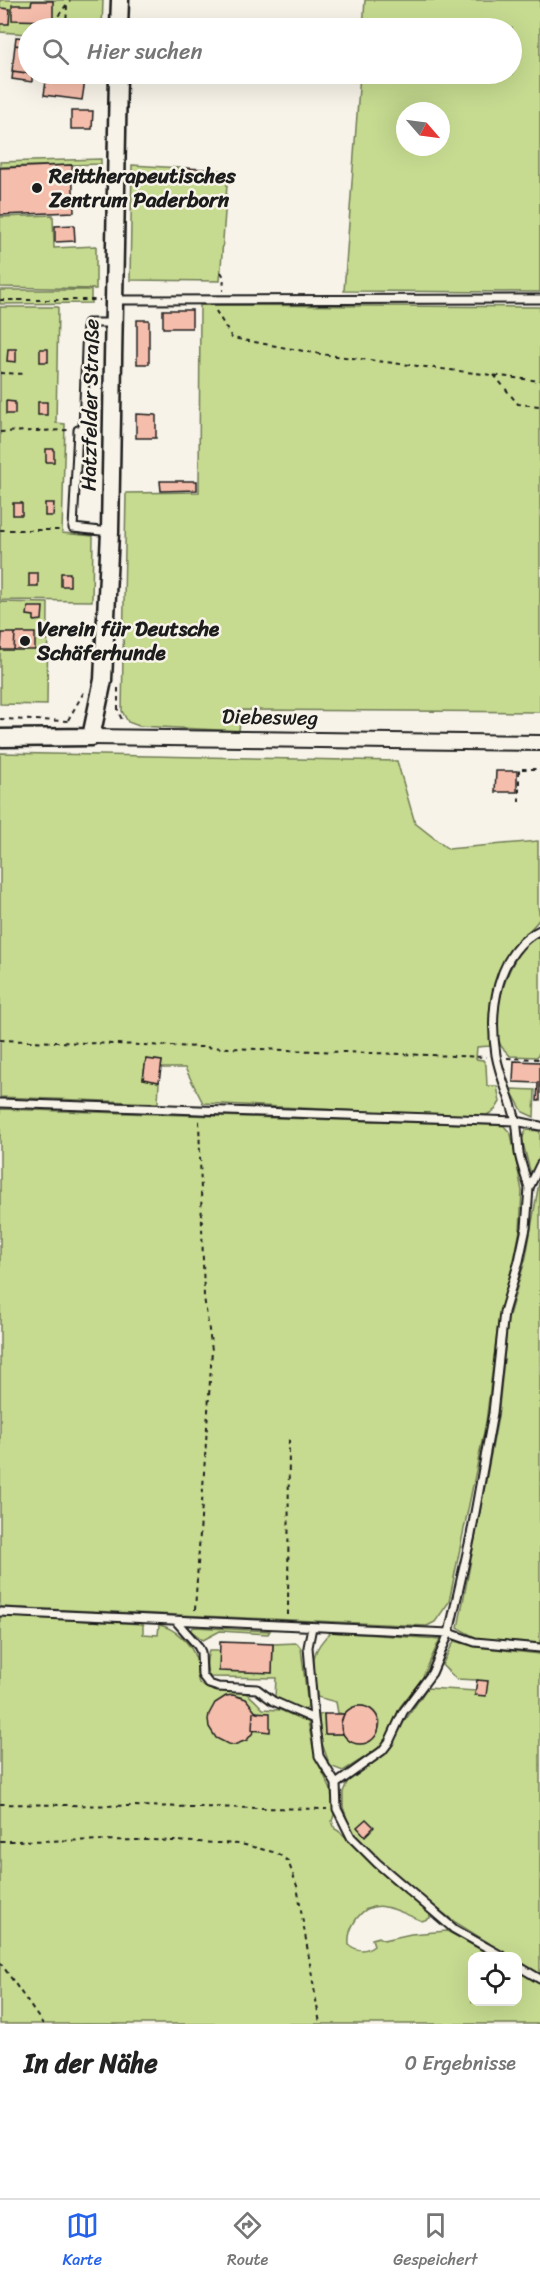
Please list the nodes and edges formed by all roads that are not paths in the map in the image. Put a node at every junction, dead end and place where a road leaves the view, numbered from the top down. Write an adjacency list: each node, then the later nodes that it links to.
1 (120, 0): 2 (street)
2 (119, 18)
3 (118, 84): 5 (street, Hatzfelder Straße)
4 (540, 299): 5 (lane)
5 (115, 300): 6 (street, Hatzfelder Straße)
6 (114, 323): 7 (street, Hatzfelder Straße); 7 (lane)
7 (110, 532): 8 (street, Hatzfelder Straße)
8 (91, 737): 9 (street, Diebesweg); 10 (street, Diebesweg)
9 (0, 738)
10 (540, 743)
11 (540, 930): 13 (lane)
12 (0, 1103): 13 (lane)
13 (516, 1121): 14 (lane); 16 (lane)
14 (540, 1126)
15 (540, 1165): 16 (lane)
16 (529, 1188): 20 (lane)
17 (0, 1612): 18 (lane)
18 (176, 1621): 19 (lane); 22 (lane)
19 (312, 1627): 20 (lane); 22 (lane)
20 (449, 1633): 21 (lane); 23 (lane)
21 (540, 1648)
22 (314, 1719): 23 (lane)
23 (336, 1784): 24 (lane)
24 (495, 1952)
25 (522, 1969): 26 (lane)
26 (540, 1980)

